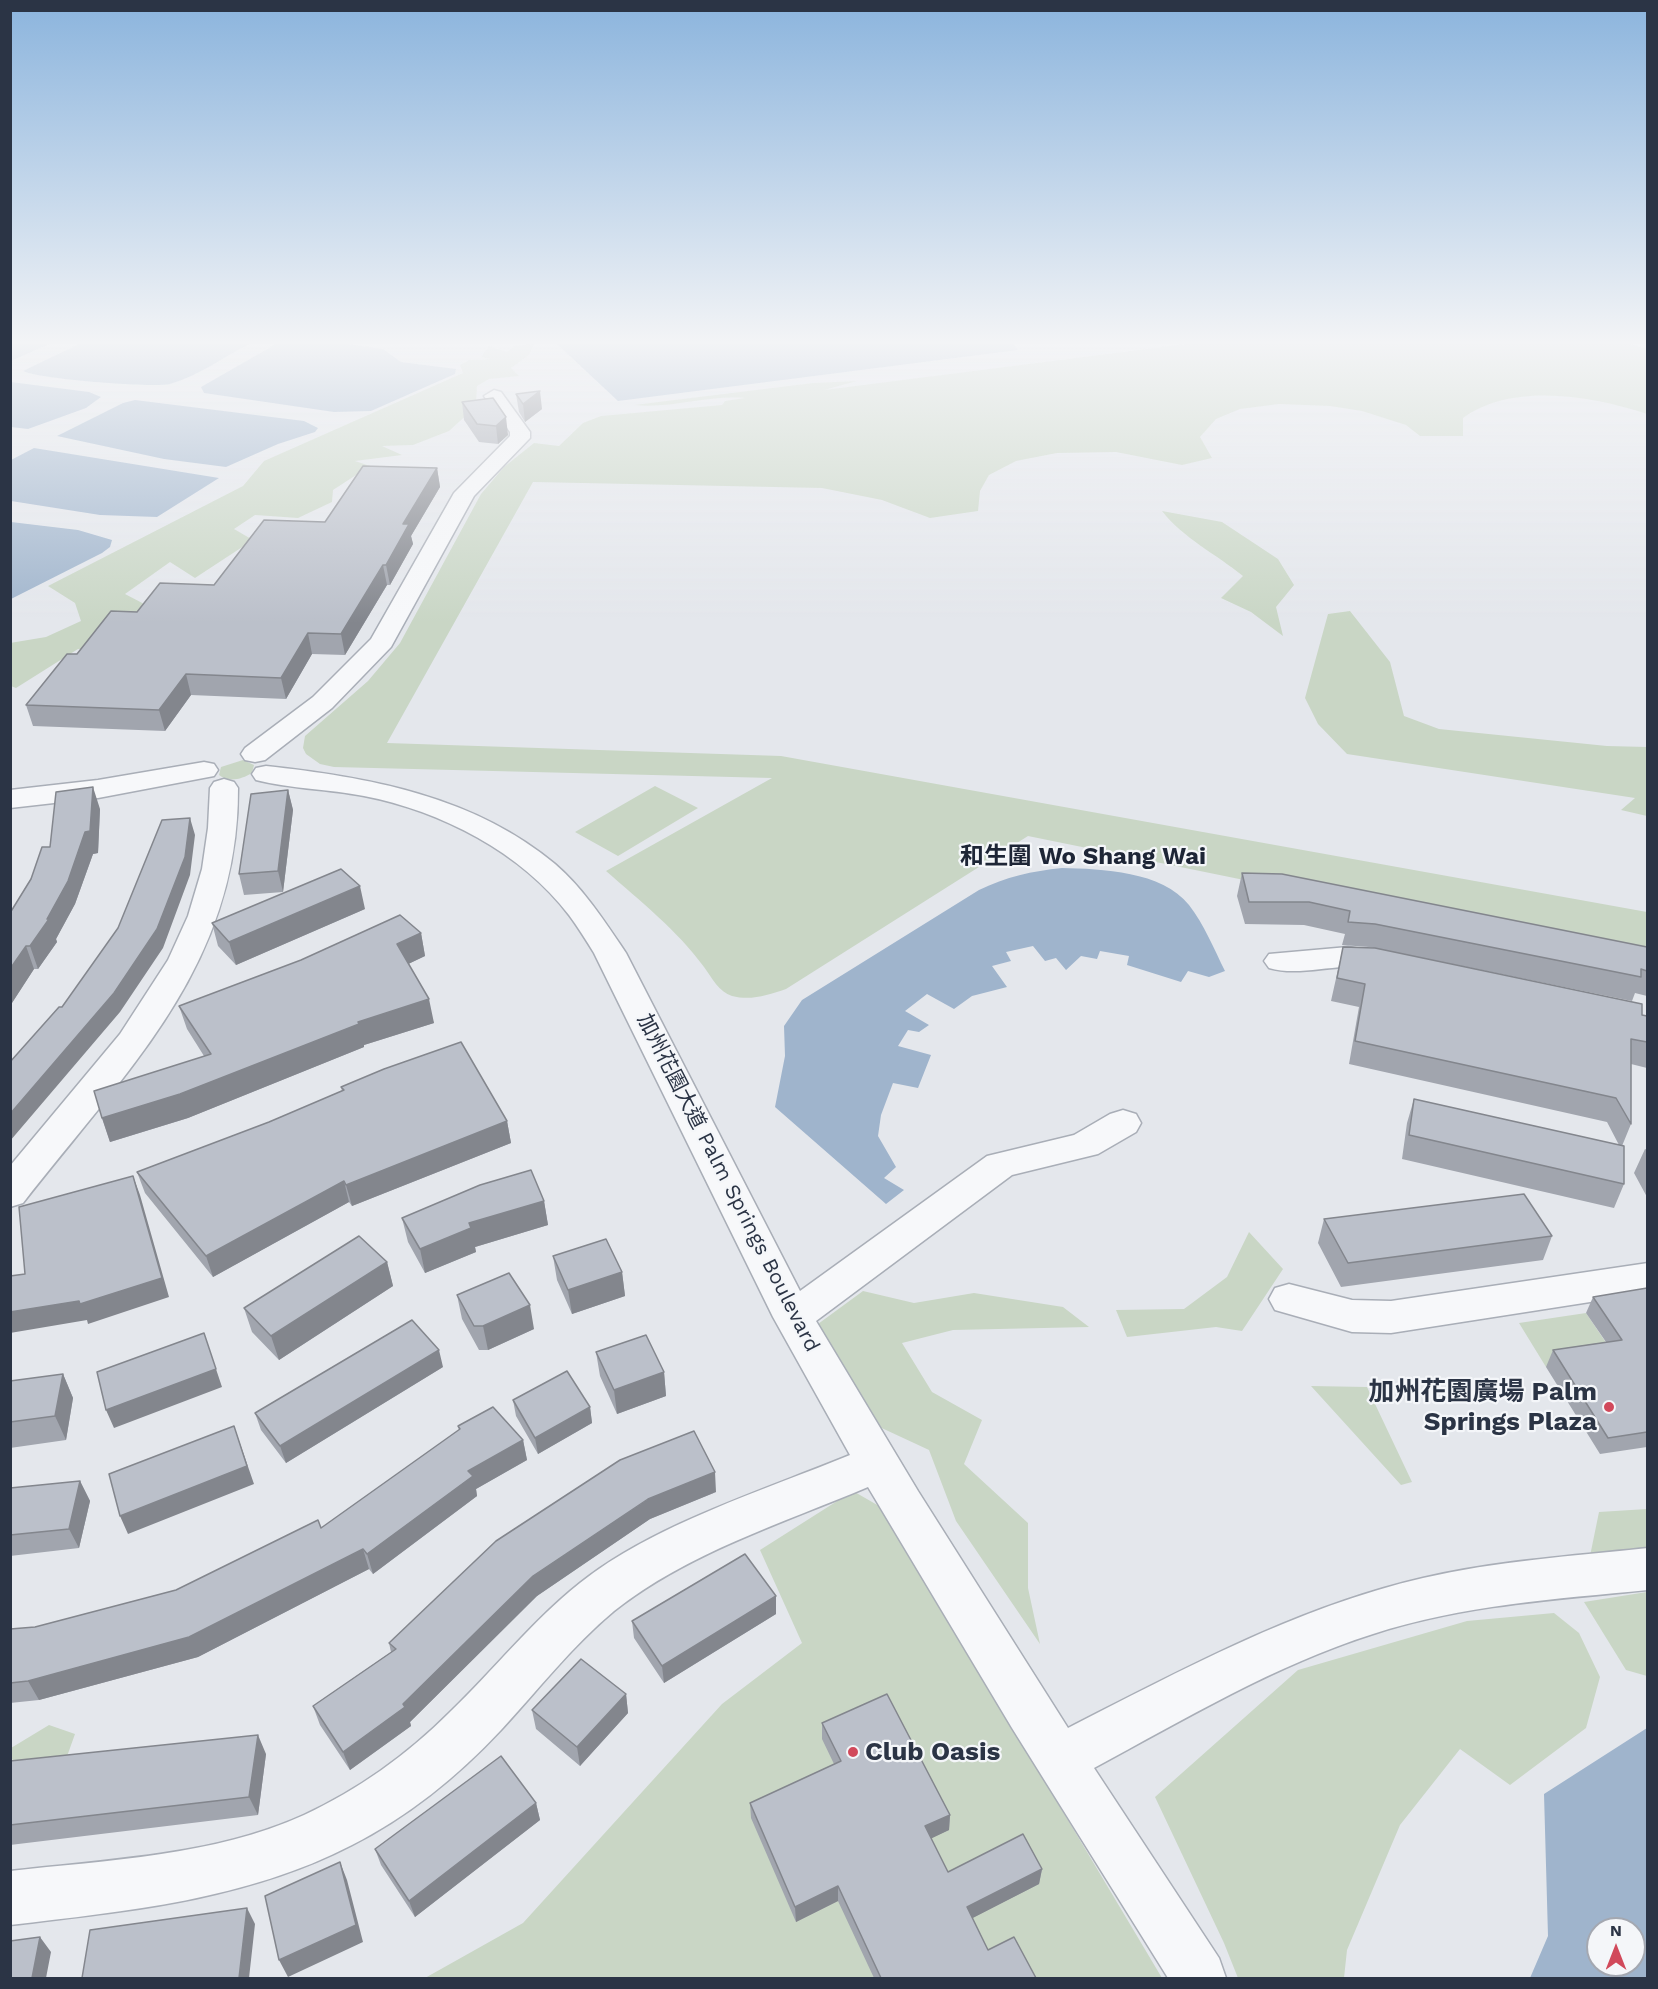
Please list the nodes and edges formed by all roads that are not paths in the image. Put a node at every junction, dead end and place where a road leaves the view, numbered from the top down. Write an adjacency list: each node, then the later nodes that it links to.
1 (520, 437): 2 (street)
2 (234, 766): 3 (street, 加州花園大道 Palm Springs Boulevard); 7 (street); 10 (street, 加州花園大道 Palm Springs Boulevard)
3 (10, 799)
4 (1280, 961): 5 (street)
5 (1414, 967)
6 (1123, 1123): 10 (street)
7 (10, 1192)
8 (1647, 1278): 9 (street)
9 (1289, 1299)
10 (794, 1317): 11 (street, 加州花園大道 Palm Springs Boulevard)
11 (878, 1462): 13 (street, 加州花園大道 Palm Springs Boulevard); 14 (street)
12 (1647, 1569): 13 (street)
13 (1060, 1759): 15 (street, 加州花園大道 Palm Springs Boulevard)
14 (10, 1898)
15 (1199, 1978)

